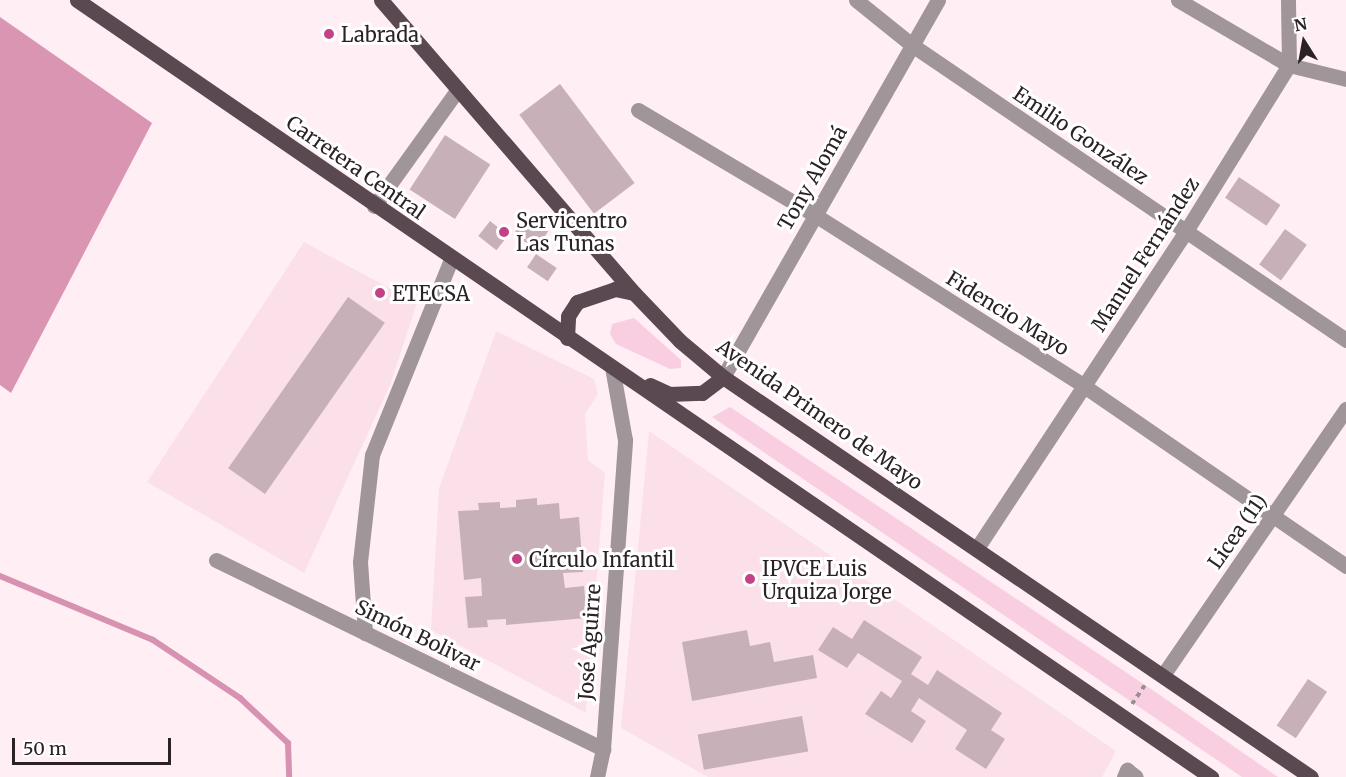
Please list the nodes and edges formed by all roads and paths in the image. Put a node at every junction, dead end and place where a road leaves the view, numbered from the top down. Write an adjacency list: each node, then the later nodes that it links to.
1 (77, 0): 12 (main road, Carretera Central)
2 (381, 0): 10 (main road, Avenida Primero de Mayo)
3 (856, 0): 7 (street, Emilio González)
4 (938, 0): 7 (street, Tony Alomá)
5 (1178, 0): 8 (street)
6 (1288, 0): 8 (street)
7 (912, 45): 13 (street, Tony Alomá); 14 (street, Emilio González)
8 (1289, 65): 9 (street); 14 (street, Manuel Fernández)
9 (1346, 79)
10 (458, 89): 12 (street); 16 (main road, Avenida Primero de Mayo)
11 (638, 110): 13 (street, Fidencio Mayo)
12 (374, 206): 15 (main road, Carretera Central)
13 (815, 215): 20 (street, Tony Alomá); 21 (street, Fidencio Mayo)
14 (1186, 231): 18 (street, Emilio González); 21 (street, Manuel Fernández)
15 (452, 259): 17 (main road, Carretera Central); 27 (street)
16 (634, 293): 17 (main road); 20 (main road, Avenida Primero de Mayo)
17 (567, 338): 19 (main road, Carretera Central)
18 (1346, 340)
19 (612, 367): 20 (main road); 29 (main road); 30 (street, José Aguirre)
20 (723, 377): 24 (main road, Avenida Primero de Mayo)
21 (1084, 386): 23 (street, Fidencio Mayo); 24 (street, Manuel Fernández)
22 (1346, 409): 23 (street, Licea (11))
23 (1273, 516): 26 (street, Fidencio Mayo); 28 (street, Licea (11))
24 (977, 548): 28 (main road, Avenida Primero de Mayo)
25 (216, 560): 27 (street, Simón Bolivar)
26 (1346, 566)
27 (365, 633): 30 (street, Simón Bolivar)
28 (1159, 673): 29 (path); 33 (main road, Avenida Primero de Mayo)
29 (1122, 718): 32 (main road)
30 (603, 749): 31 (street, José Aguirre)
31 (602, 775)
32 (1211, 777)
33 (1311, 777)

